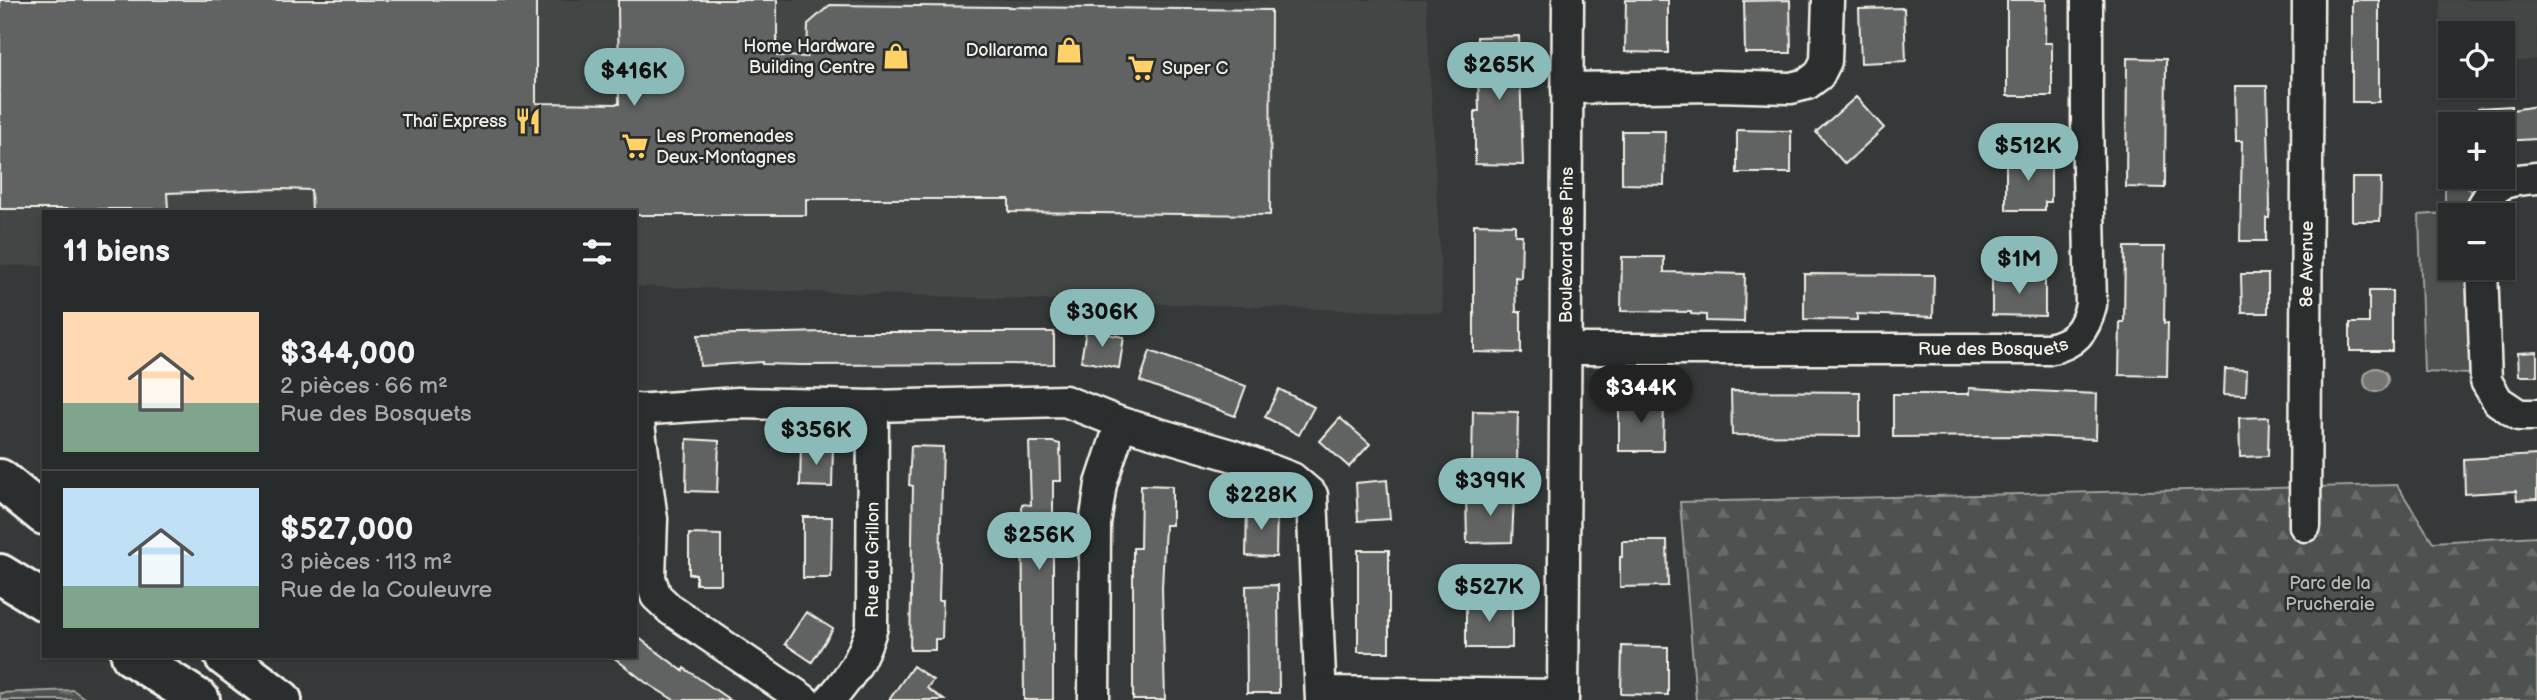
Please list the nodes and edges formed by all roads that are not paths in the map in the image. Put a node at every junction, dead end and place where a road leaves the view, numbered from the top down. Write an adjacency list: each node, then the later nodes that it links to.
1 (1568, 0): 5 (street, Boulevard des Pins)
2 (1828, 0): 5 (street)
3 (2087, 0): 9 (street, Rue des Bosquets)
4 (2308, 0): 17 (street, 8e Avenue)
5 (1567, 88): 9 (street, Boulevard des Pins)
6 (2537, 178): 7 (street)
7 (2484, 203)
8 (2482, 280): 12 (street)
9 (1566, 349): 23 (street, Boulevard des Pins)
10 (873, 406): 11 (street); 14 (street); 27 (street, Rue du Grillon)
11 (637, 410)
12 (2537, 415)
13 (637, 417): 26 (street)
14 (1121, 423): 22 (street); 28 (street)
15 (0, 479): 16 (highway)
16 (42, 513)
17 (2305, 526)
18 (0, 574): 19 (highway)
19 (42, 600)
20 (134, 658): 24 (highway)
21 (227, 658): 25 (highway)
22 (1321, 696): 23 (street)
23 (1563, 697)
24 (200, 700)
25 (282, 700)
26 (804, 700)
27 (831, 700)
28 (1094, 700)

